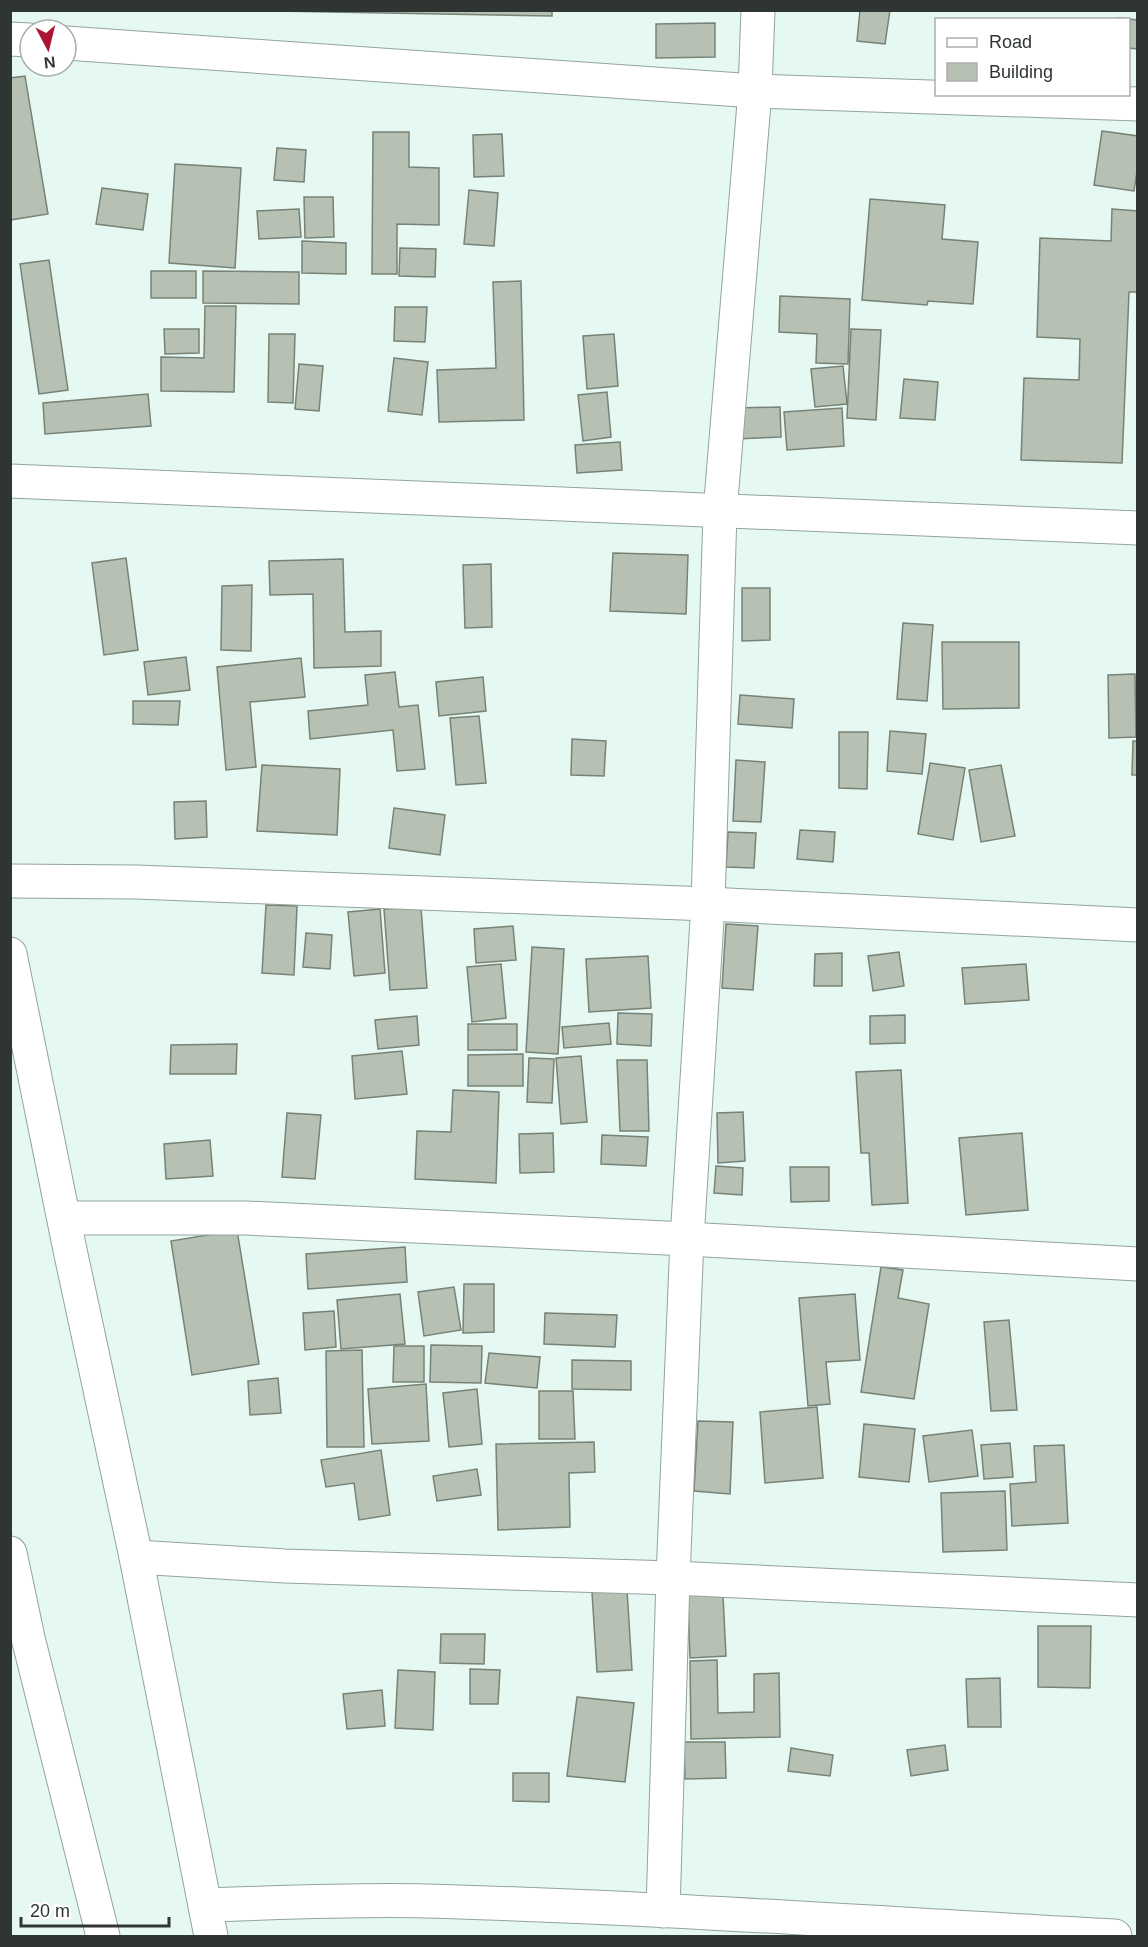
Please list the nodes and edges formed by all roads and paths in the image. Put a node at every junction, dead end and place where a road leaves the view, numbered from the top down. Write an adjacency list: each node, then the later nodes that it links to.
1 (758, 10): 3 (street)
2 (78, 44): 3 (street)
3 (755, 91): 4 (street); 6 (street)
4 (1137, 104)
5 (10, 481): 6 (street)
6 (720, 512): 7 (street); 9 (street)
7 (1137, 528)
8 (10, 881): 9 (street)
9 (708, 904): 10 (street); 13 (street)
10 (1137, 925)
11 (10, 954): 12 (street)
12 (64, 1218): 13 (street); 16 (street)
13 (687, 1239): 14 (street); 17 (street)
14 (1137, 1264)
15 (10, 1553): 19 (street)
16 (136, 1557): 17 (street); 20 (street)
17 (673, 1578): 18 (street); 21 (street)
18 (1137, 1600)
19 (19, 1639): 22 (street)
20 (205, 1905): 21 (street); 23 (street)
21 (663, 1911): 24 (street)
22 (103, 1936)
23 (211, 1936)
24 (1115, 1936)

